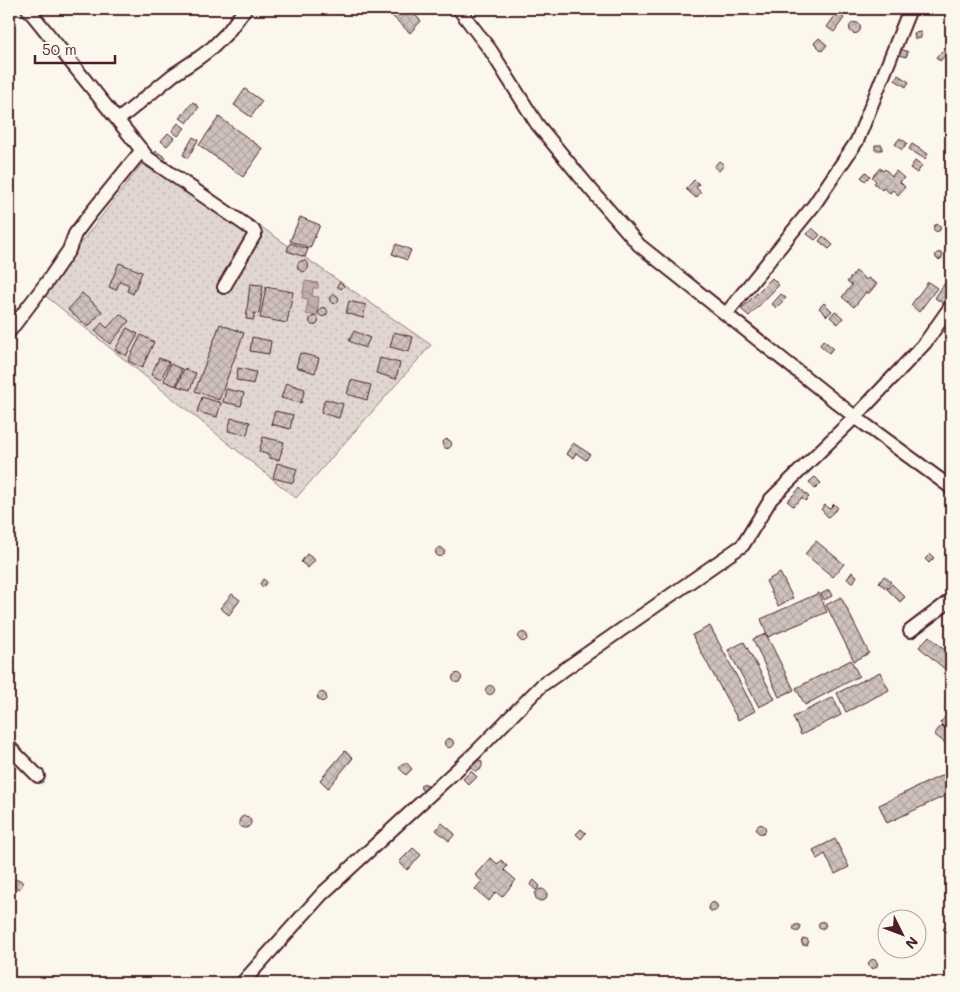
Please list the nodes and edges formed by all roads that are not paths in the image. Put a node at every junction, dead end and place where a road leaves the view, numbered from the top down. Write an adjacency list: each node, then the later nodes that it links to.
1 (28, 9): 5 (street)
2 (245, 9): 5 (street)
3 (459, 9): 9 (street)
4 (910, 9): 9 (street)
5 (118, 120): 6 (street)
6 (142, 150): 7 (street); 10 (street)
7 (224, 286)
8 (951, 306): 11 (street)
9 (726, 314): 11 (street)
10 (9, 332)
11 (855, 417): 12 (street); 17 (street)
12 (950, 486)
13 (951, 600): 14 (street)
14 (910, 631)
15 (9, 747): 16 (street)
16 (38, 776)
17 (242, 983)

